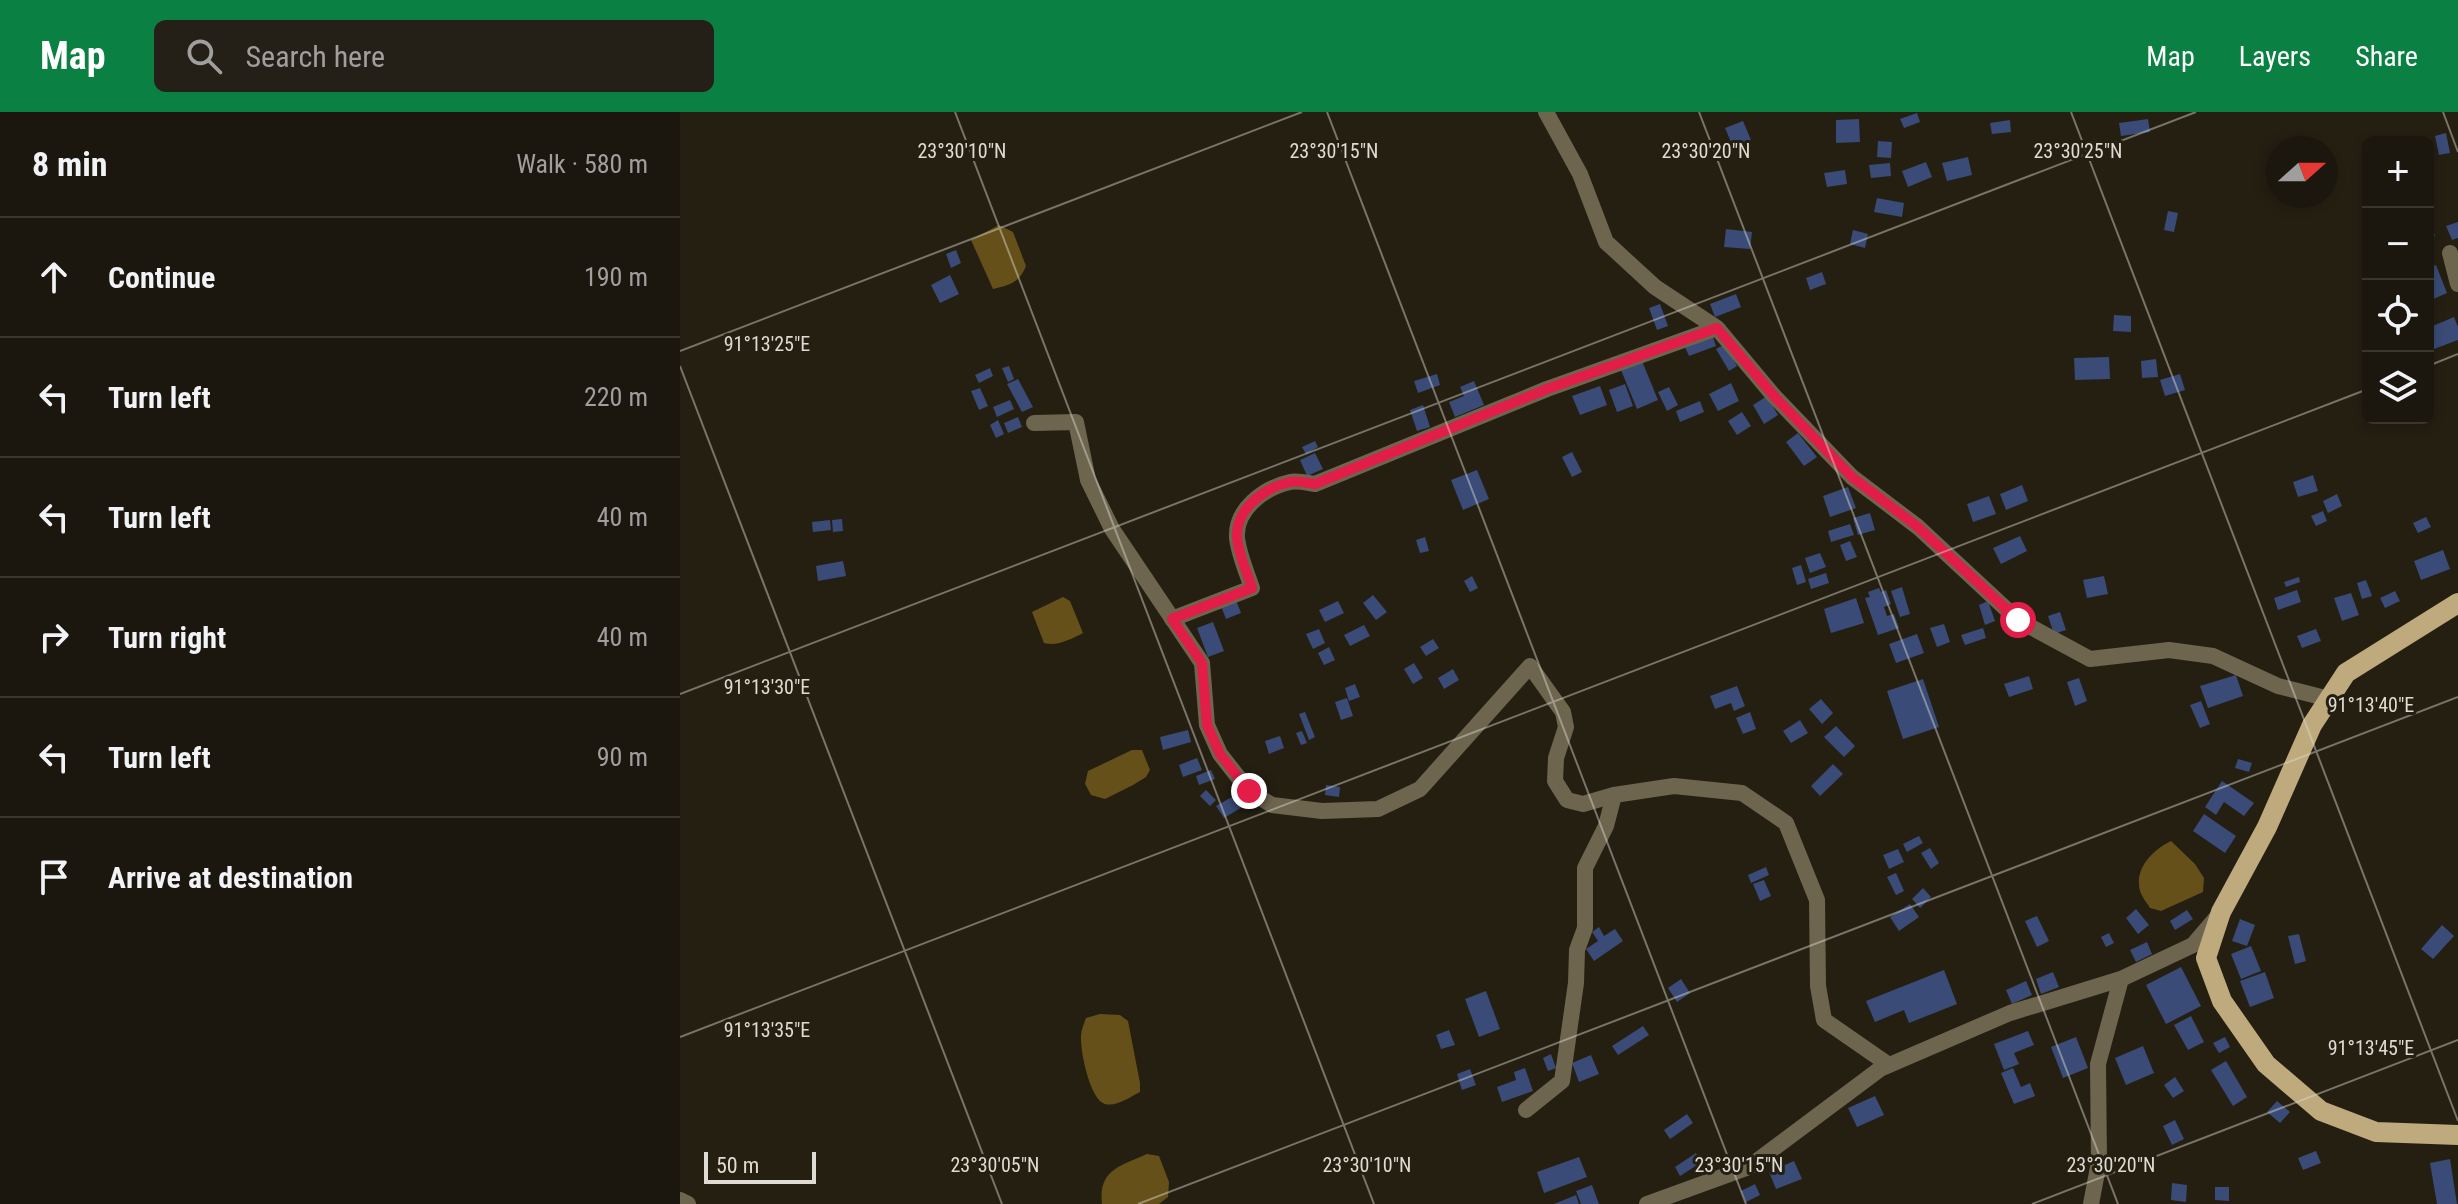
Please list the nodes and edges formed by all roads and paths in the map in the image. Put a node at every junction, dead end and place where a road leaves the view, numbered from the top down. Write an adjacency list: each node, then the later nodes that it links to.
1 (1546, 112): 4 (street)
2 (2450, 253): 3 (street)
3 (2458, 284)
4 (1717, 328): 7 (street); 8 (street)
5 (1034, 423): 7 (street)
6 (2458, 603): 8 (main road)
7 (1172, 619): 9 (street)
8 (2329, 699): 10 (main road)
9 (1614, 795): 12 (street); 13 (street)
10 (2221, 912): 11 (street); 14 (main road)
11 (2121, 979): 12 (street); 18 (street)
12 (1889, 1065): 17 (street)
13 (1526, 1110)
14 (2458, 1135)
15 (680, 1200): 16 (street)
16 (688, 1204)
17 (1647, 1204)
18 (2091, 1204)

